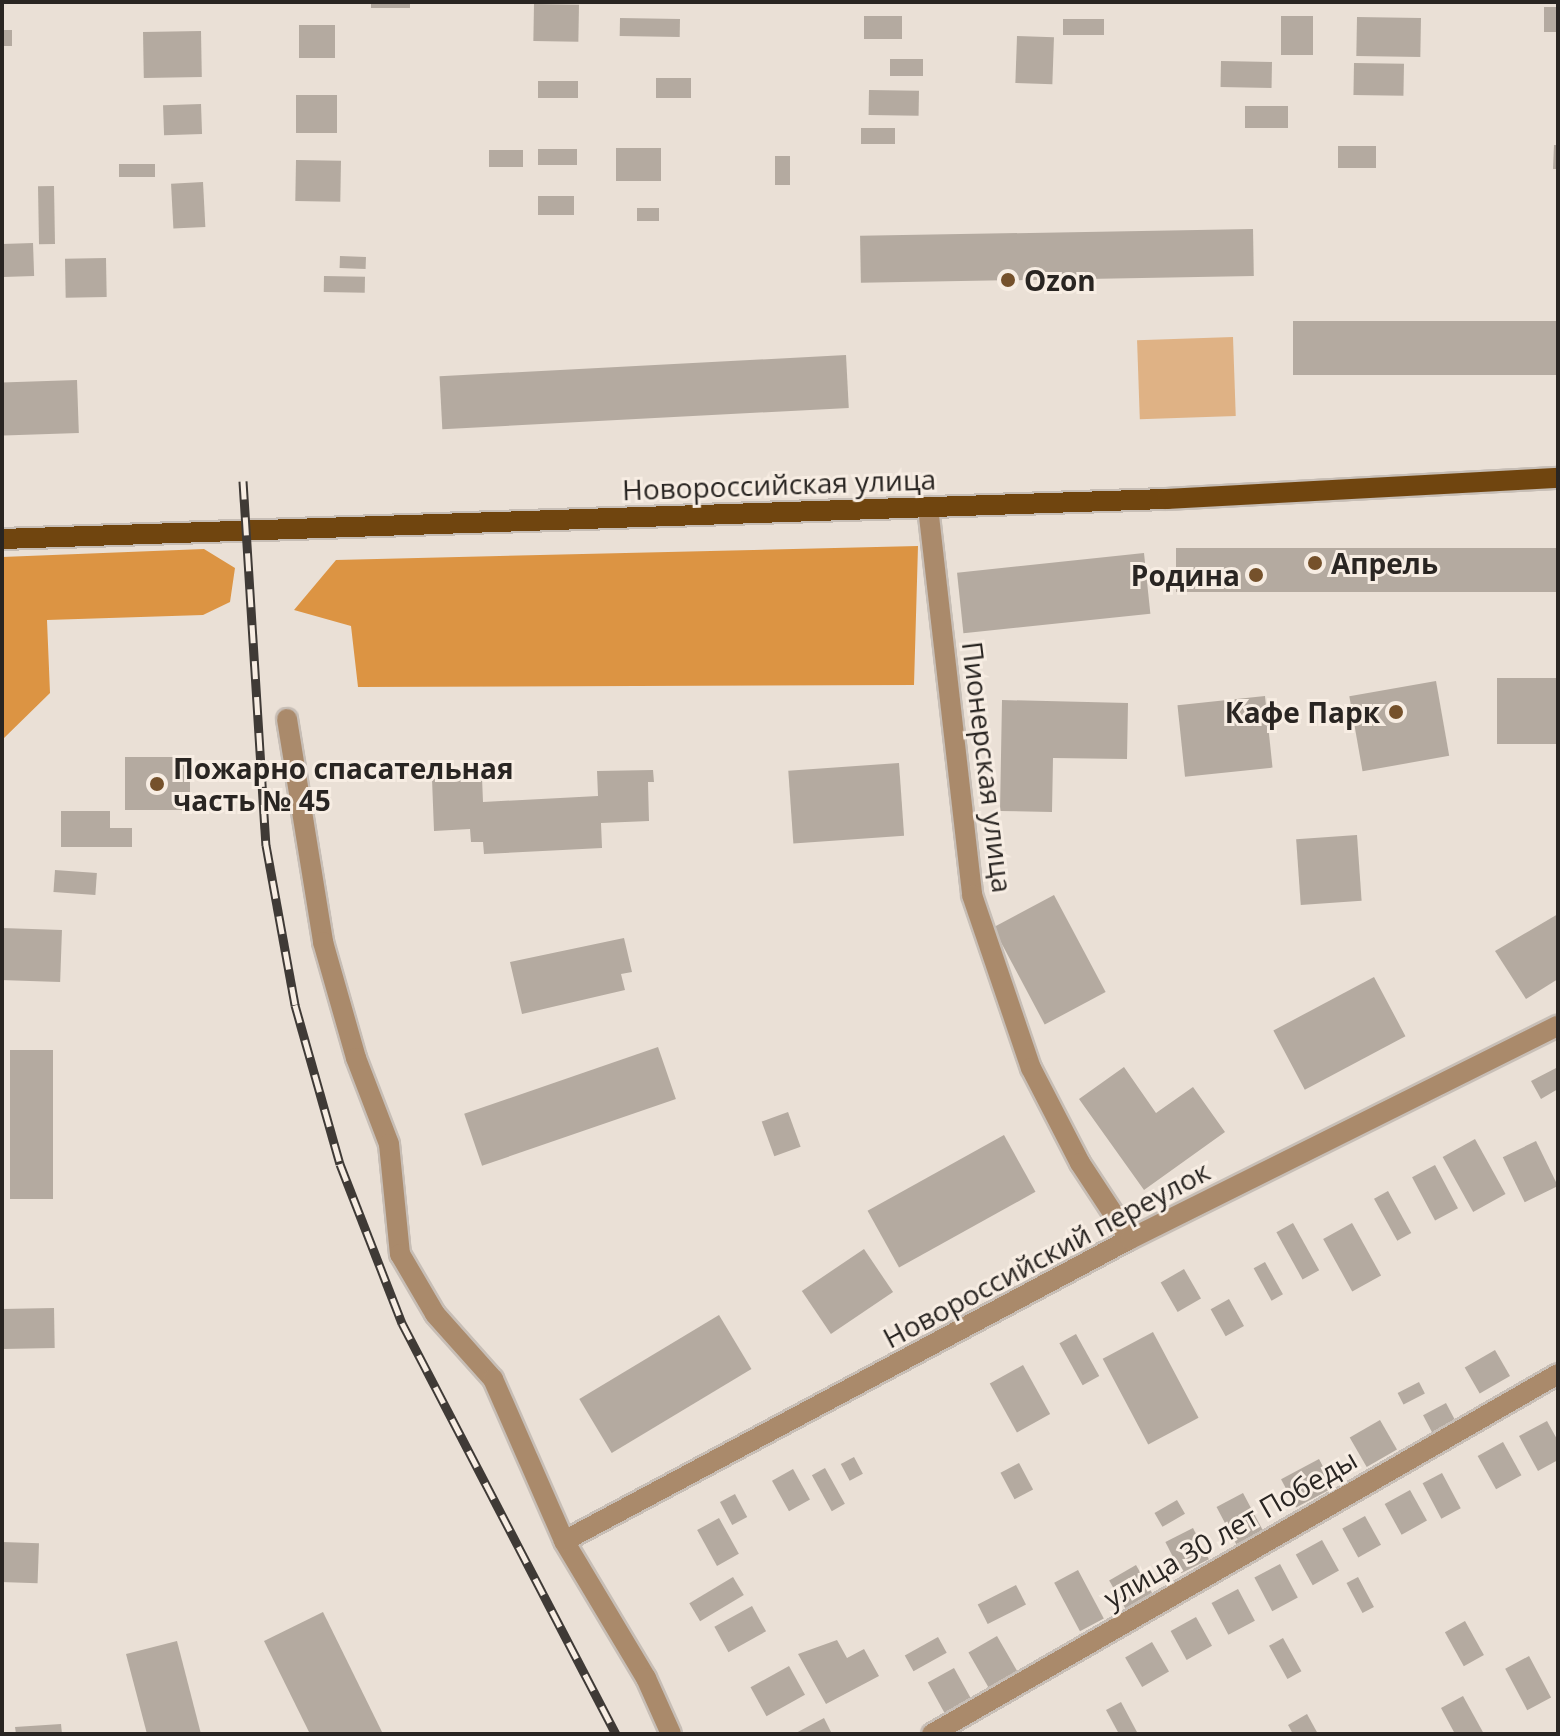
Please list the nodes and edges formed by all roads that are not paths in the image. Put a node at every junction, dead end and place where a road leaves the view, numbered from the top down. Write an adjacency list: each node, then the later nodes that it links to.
1 (1558, 478): 2 (main road, Новороссийская улица)
2 (928, 507): 3 (main road, Новороссийская улица); 6 (street, Пионерская улица)
3 (2, 539)
4 (287, 719): 8 (street)
5 (1558, 1026): 6 (street, Новороссийский переулок)
6 (1130, 1239): 8 (street, Новороссийский переулок)
7 (1558, 1374): 10 (street, улица 30 лет Победы)
8 (564, 1541): 9 (street)
9 (671, 1734)
10 (932, 1734)

